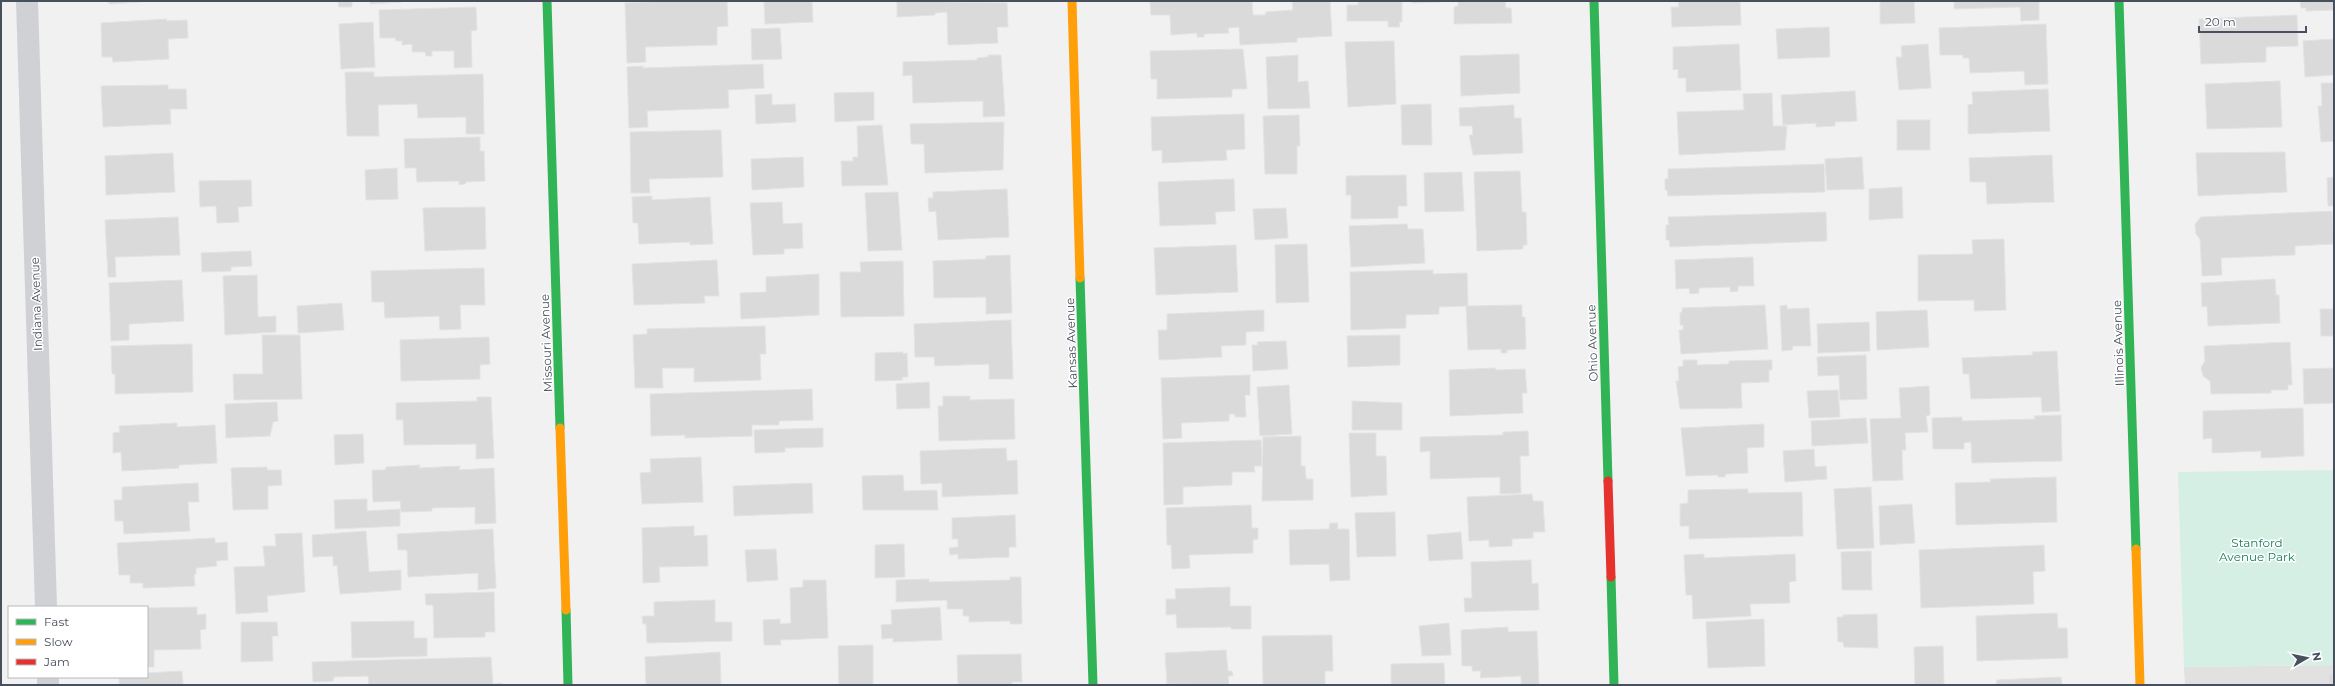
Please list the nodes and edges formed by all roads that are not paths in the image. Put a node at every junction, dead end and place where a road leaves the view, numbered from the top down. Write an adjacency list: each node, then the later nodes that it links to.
1 (27, 1): 6 (street, Indiana Avenue)
2 (548, 1): 7 (street, Missouri Avenue)
3 (1072, 1): 8 (street, Kansas Avenue)
4 (1594, 1): 9 (street, Ohio Avenue)
5 (2119, 1): 10 (street, Illinois Avenue)
6 (46, 606)
7 (568, 685)
8 (1093, 685)
9 (1614, 685)
10 (2140, 685)

